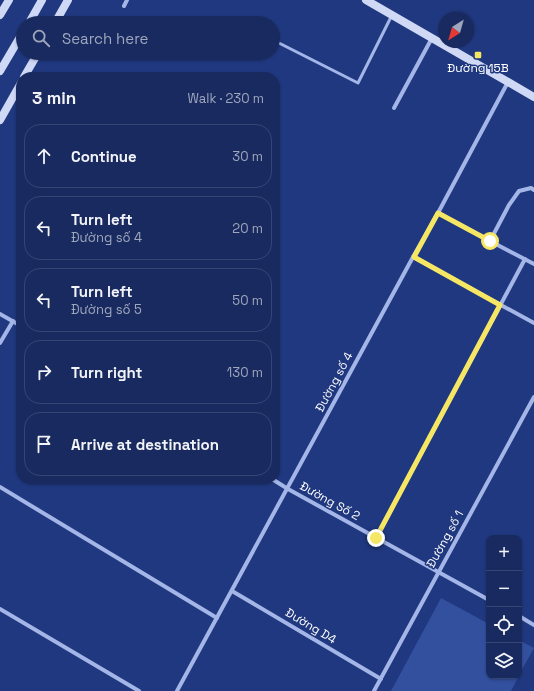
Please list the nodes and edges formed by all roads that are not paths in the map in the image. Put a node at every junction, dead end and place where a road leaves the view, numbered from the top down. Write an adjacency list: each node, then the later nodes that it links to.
1 (9, 0): 7 (main road)
2 (42, 0): 9 (main road)
3 (68, 0): 10 (main road)
4 (127, 0): 6 (street)
5 (366, 0): 8 (main road)
6 (124, 6)
7 (0, 15)
8 (392, 15): 11 (main road); 13 (lane)
9 (32, 16)
10 (59, 16)
11 (432, 38): 17 (main road); 20 (street)
12 (16, 44): 15 (main road)
13 (280, 44)
14 (34, 60): 16 (main road)
15 (0, 71)
16 (27, 72)
17 (508, 82): 19 (main road); 23 (street, Đường số 4)
18 (16, 92): 21 (main road)
19 (534, 97)
20 (394, 108)
21 (0, 120)
22 (534, 190): 24 (street)
23 (438, 213): 24 (street); 25 (street, Đường số 4)
24 (490, 241): 26 (street)
25 (414, 257): 28 (street); 37 (street, Đường số 4)
26 (525, 259): 27 (street); 28 (street)
27 (534, 264)
28 (500, 305): 31 (street); 38 (street)
29 (0, 314): 30 (street)
30 (13, 322): 32 (street); 33 (street)
31 (534, 323)
32 (16, 324)
33 (0, 344)
34 (534, 397): 39 (street, Đường số 1)
35 (280, 484): 37 (street, Đường Số 2)
36 (0, 487): 43 (street)
37 (288, 489): 38 (street, Đường Số 2); 40 (street, Đường số 4)
38 (376, 538): 39 (street, Đường Số 2)
39 (439, 572): 41 (street, Đường Số 2); 46 (street, Đường số 1)
40 (232, 591): 43 (street, Đường số 4); 46 (street, Đường D4)
41 (486, 598)
42 (0, 609): 47 (street)
43 (218, 618): 48 (street, Đường số 4)
44 (522, 618): 45 (street)
45 (534, 625)
46 (381, 679): 49 (street, Đường số 1)
47 (138, 691)
48 (178, 691)
49 (374, 691)

